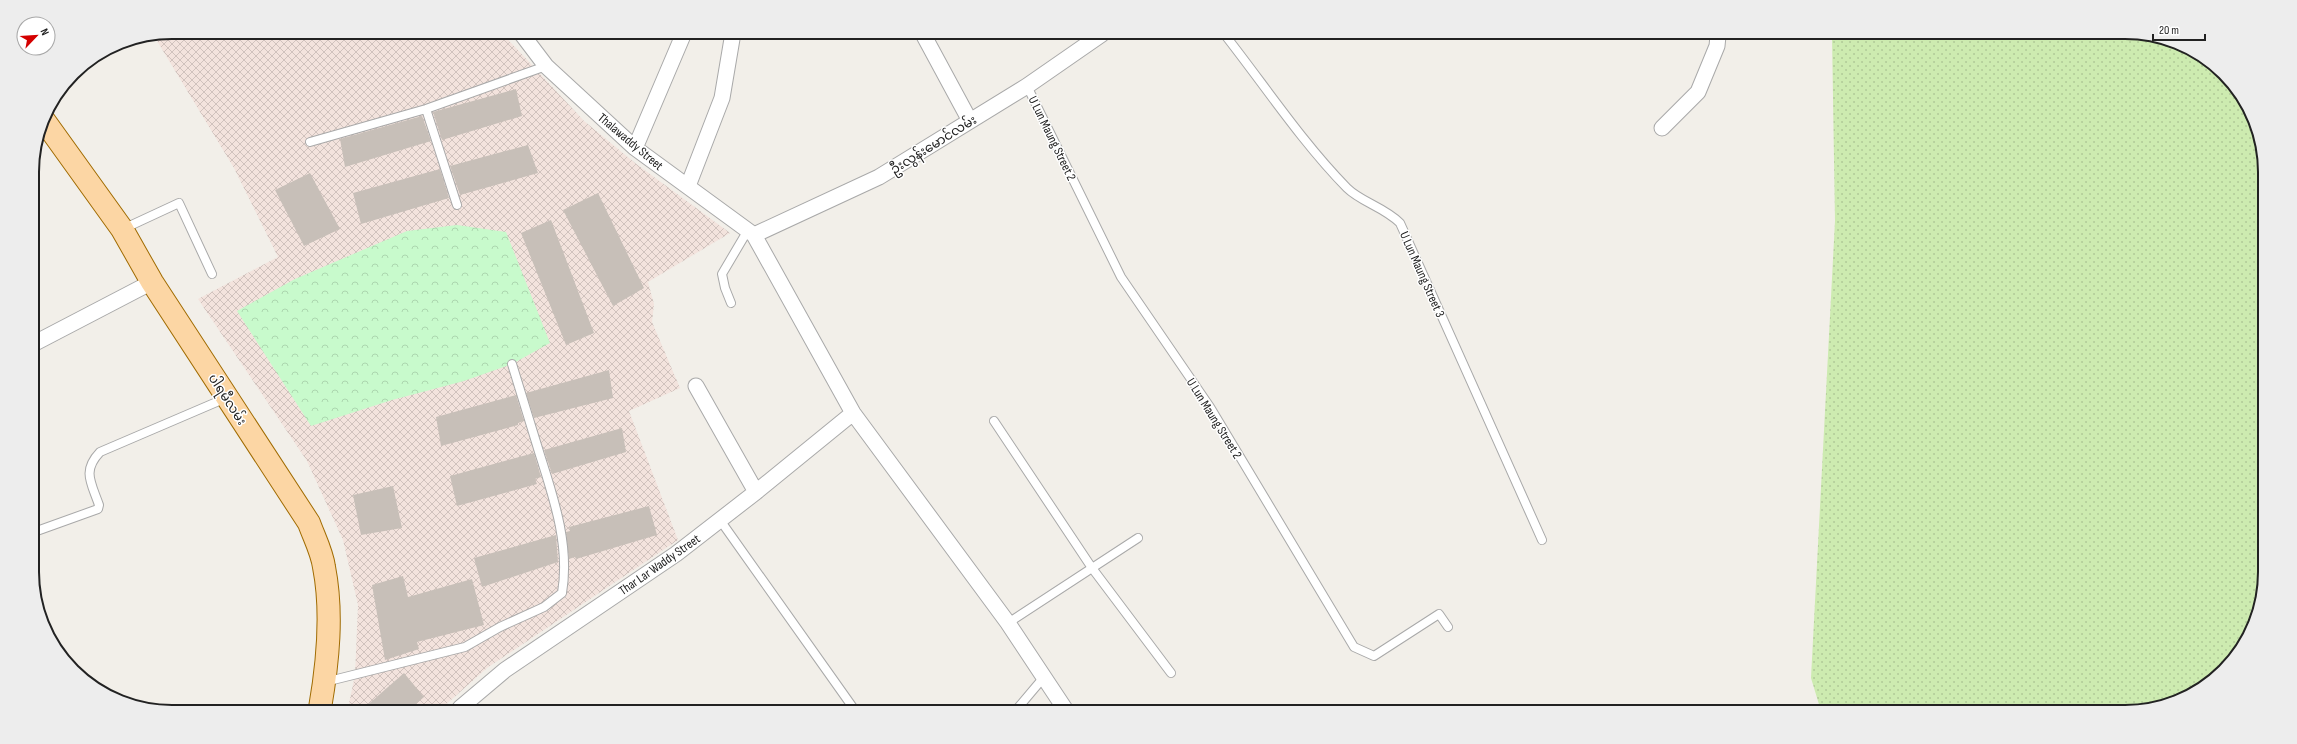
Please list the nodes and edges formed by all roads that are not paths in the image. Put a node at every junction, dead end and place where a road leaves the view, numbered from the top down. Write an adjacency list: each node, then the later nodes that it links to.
1 (526, 39): 8 (street, Thalawaddy Street)
2 (681, 39): 15 (street)
3 (732, 39): 16 (street)
4 (926, 39): 11 (street)
5 (1092, 39): 9 (street, ဦးလွန်းမောင်လမ်း)
6 (1228, 39): 33 (lane, U Lun Maung Street 3)
7 (1718, 39): 13 (street)
8 (546, 66): 10 (lane); 15 (street, Thalawaddy Street)
9 (1027, 86): 11 (street, ဦးလွန်းမောင်လမ်း); 36 (lane, U Lun Maung Street 2)
10 (426, 109): 14 (lane); 17 (lane)
11 (970, 121): 19 (street, ဦးလွန်းမောင်လမ်း)
12 (47, 126): 18 (main road, ပါရမီလမ်း)
13 (1662, 128)
14 (310, 142)
15 (635, 148): 16 (street, Thalawaddy Street)
16 (688, 186): 19 (street, Thalawaddy Street)
17 (457, 205)
18 (122, 229): 20 (lane); 21 (main road, ပါရမီလမ်း)
19 (751, 233): 22 (lane); 27 (street)
20 (212, 274)
21 (152, 282): 23 (street); 26 (main road, ပါရမီလမ်း)
22 (731, 303)
23 (39, 341)
24 (512, 364): 39 (lane)
25 (696, 386): 29 (street)
26 (227, 397): 31 (lane); 39 (main road, ပါရမီလမ်း)
27 (853, 413): 29 (street, Thar Lar Waddy Street); 35 (street)
28 (994, 421): 34 (lane)
29 (756, 492): 30 (street, Thar Lar Waddy Street)
30 (720, 520): 41 (street, Thar Lar Waddy Street); 42 (lane)
31 (39, 530)
32 (1138, 538): 34 (lane)
33 (1542, 540)
34 (1092, 568): 35 (lane); 37 (lane)
35 (1008, 623): 38 (street)
36 (1448, 627)
37 (1171, 673)
38 (1044, 677): 43 (lane); 44 (street)
39 (324, 682): 40 (main road, ပါရမီလမ်း)
40 (320, 705)
41 (464, 705)
42 (851, 705)
43 (1020, 705)
44 (1062, 705)

